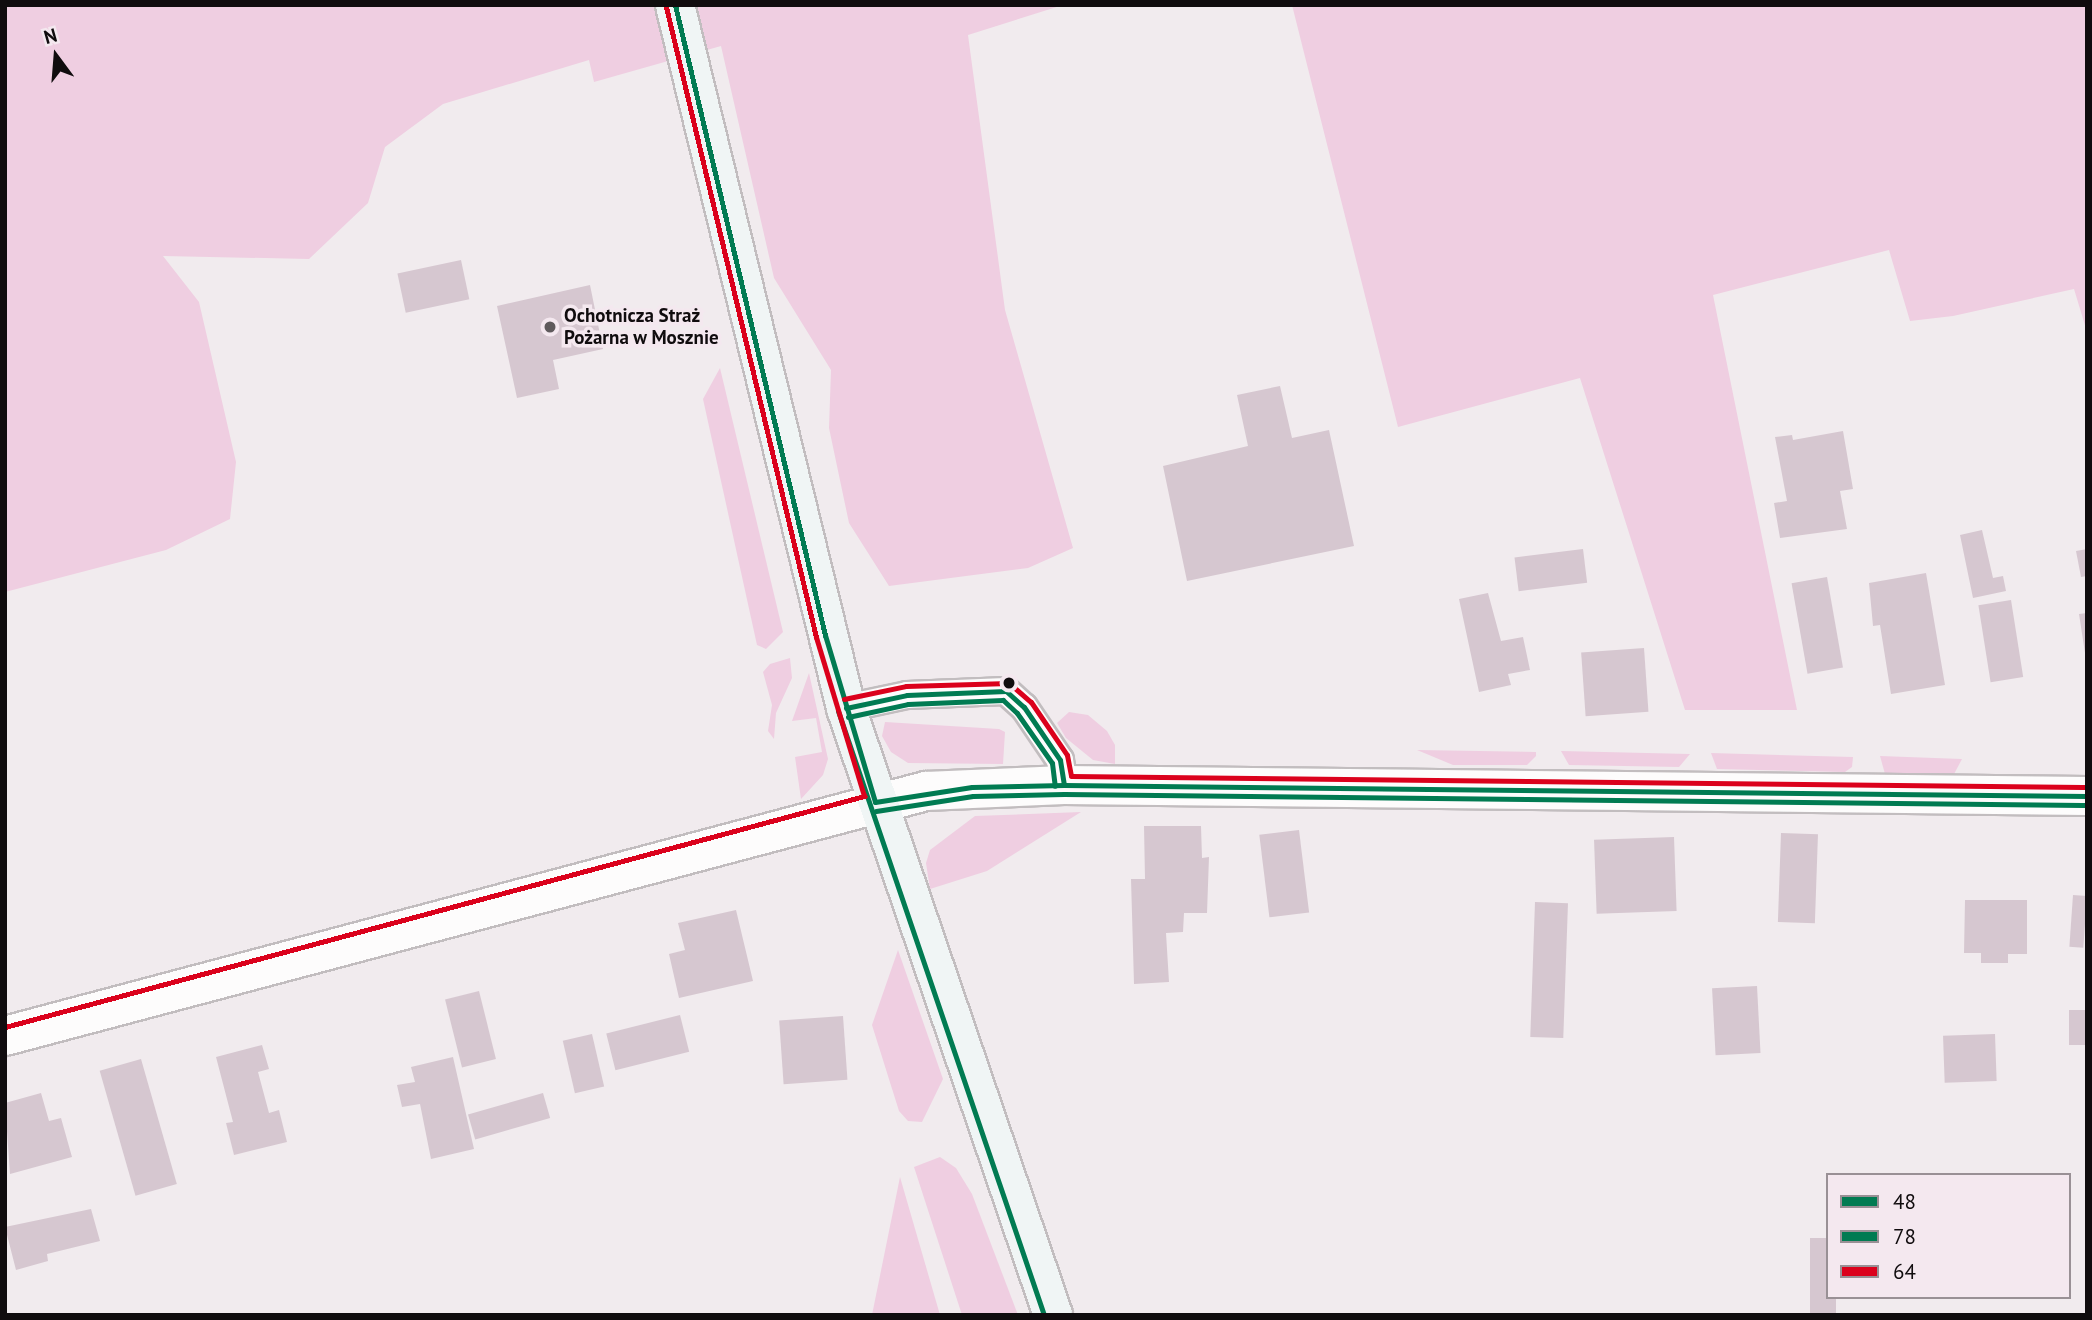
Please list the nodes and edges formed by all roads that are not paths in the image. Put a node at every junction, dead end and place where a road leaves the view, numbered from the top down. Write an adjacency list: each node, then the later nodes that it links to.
1 (675, 5): 2 (street)
2 (846, 708): 3 (lane); 5 (street)
3 (1064, 785): 4 (street); 5 (street)
4 (2087, 796)
5 (875, 802): 6 (street); 7 (street)
6 (5, 1036)
7 (1054, 1315)

